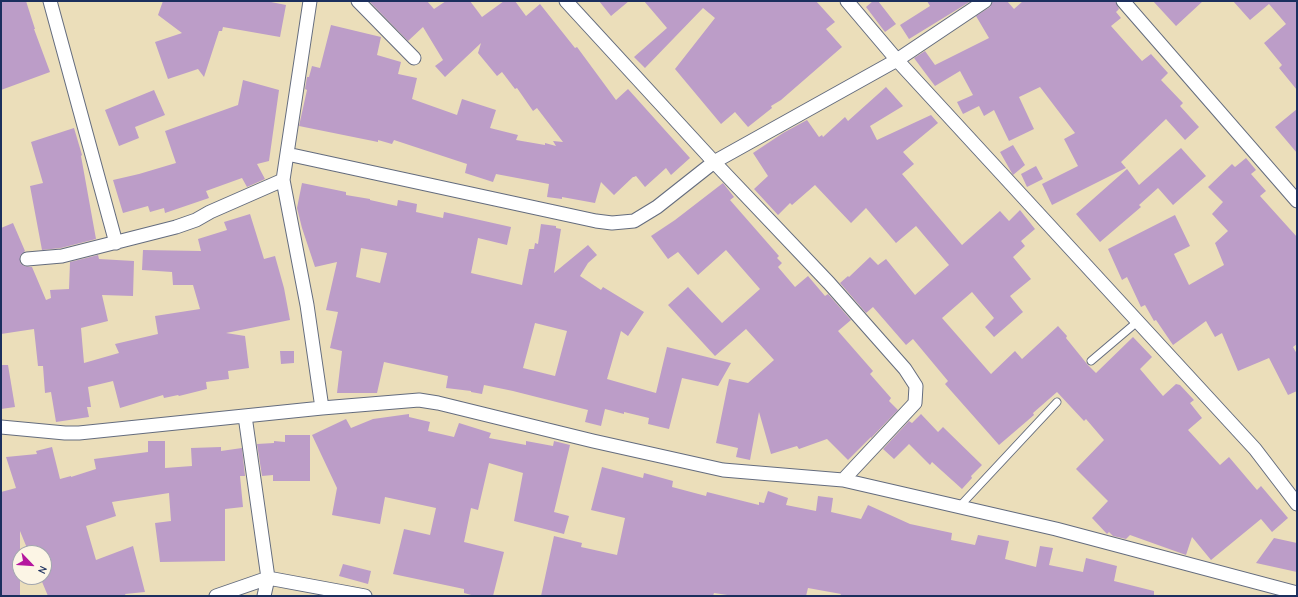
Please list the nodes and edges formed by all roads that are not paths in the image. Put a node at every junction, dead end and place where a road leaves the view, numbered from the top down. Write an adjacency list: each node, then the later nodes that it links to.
1 (50, 1): 14 (street)
2 (310, 1): 10 (street)
3 (358, 1): 8 (street)
4 (566, 1): 11 (street)
5 (847, 1): 9 (street)
6 (986, 1): 9 (street)
7 (1123, 1): 13 (street)
8 (414, 58)
9 (897, 60): 11 (street); 16 (street)
10 (288, 154): 11 (street); 12 (street)
11 (714, 162): 22 (street)
12 (283, 180): 14 (street); 19 (street)
13 (1297, 201)
14 (116, 243): 15 (street)
15 (27, 259)
16 (1137, 322): 17 (lane); 23 (street)
17 (1091, 361)
18 (1057, 402): 24 (lane)
19 (322, 408): 20 (street); 22 (street)
20 (245, 416): 21 (street); 25 (street)
21 (1, 427)
22 (843, 480): 24 (street)
23 (1297, 504)
24 (959, 506): 26 (street)
25 (268, 578): 27 (street); 28 (street); 29 (street)
26 (1297, 593)
27 (216, 596)
28 (264, 596)
29 (365, 596)

